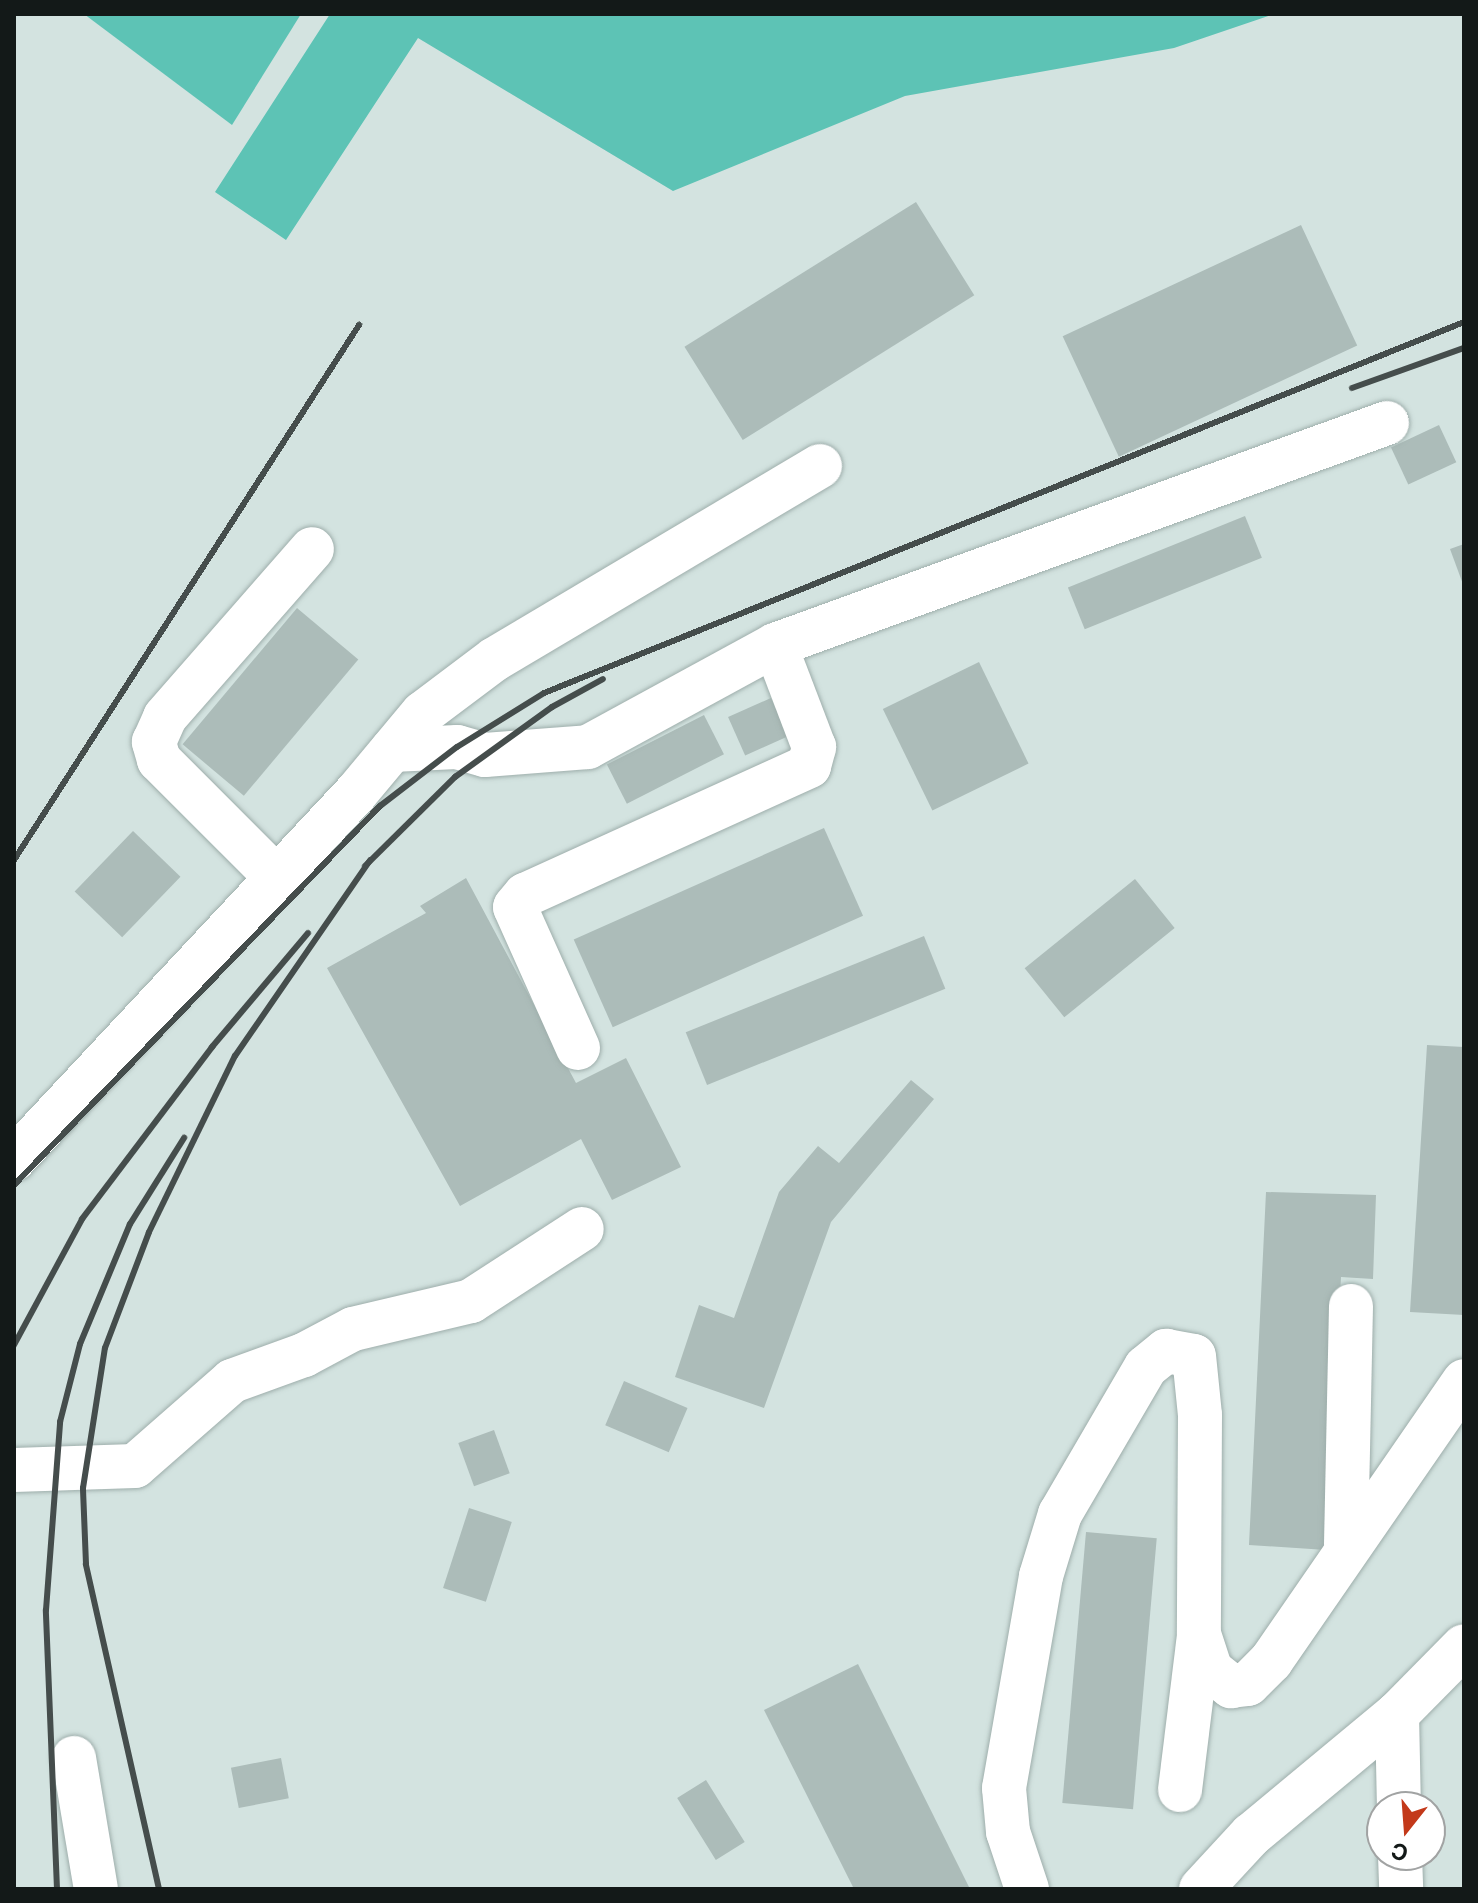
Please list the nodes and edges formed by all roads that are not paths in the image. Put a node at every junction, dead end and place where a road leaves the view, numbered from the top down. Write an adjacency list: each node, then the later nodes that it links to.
1 (1387, 423): 4 (street)
2 (820, 466): 5 (street)
3 (312, 549): 6 (street)
4 (775, 645): 5 (street); 7 (street)
5 (392, 750): 6 (street)
6 (277, 878): 8 (street)
7 (578, 1048)
8 (14, 1159)
9 (582, 1229): 12 (street)
10 (1351, 1306): 13 (street)
11 (1464, 1381): 13 (street)
12 (14, 1470)
13 (1346, 1545): 14 (street)
14 (1199, 1634): 18 (street); 21 (street)
15 (1464, 1646): 16 (street)
16 (1397, 1714): 19 (street); 22 (street)
17 (74, 1758): 20 (street)
18 (1180, 1790)
19 (1399, 1791)
20 (96, 1889)
21 (1027, 1889)
22 (1201, 1889)

